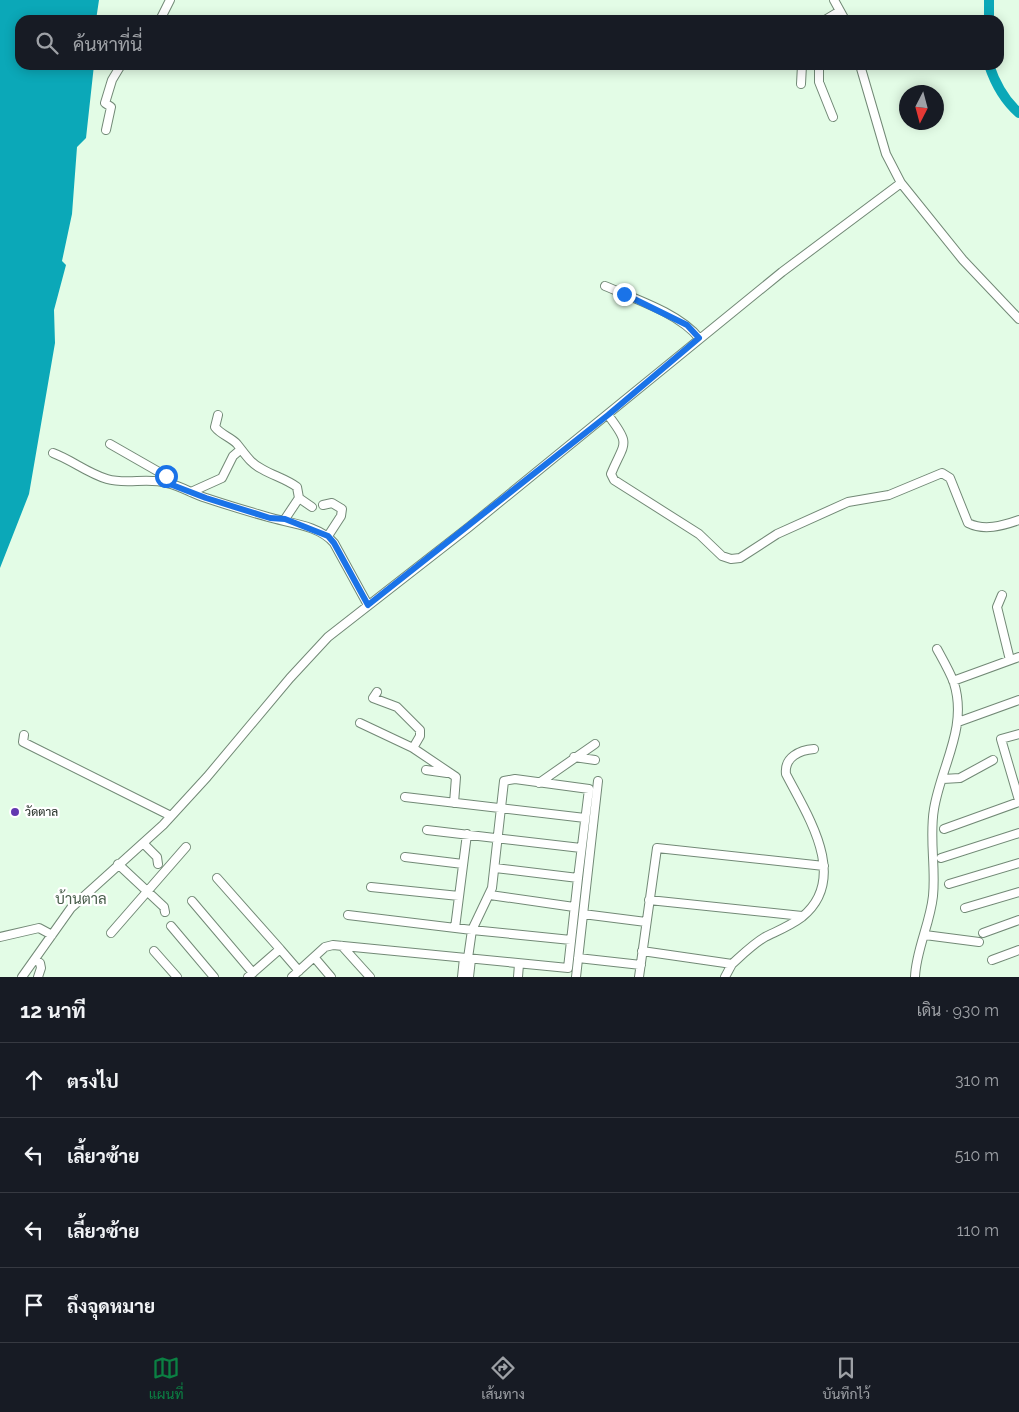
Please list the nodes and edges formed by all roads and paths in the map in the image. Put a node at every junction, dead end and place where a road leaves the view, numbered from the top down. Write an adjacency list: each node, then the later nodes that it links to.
1 (170, 0): 4 (street)
2 (834, 0): 3 (street)
3 (840, 11): 5 (street); 6 (street)
4 (162, 15)
5 (833, 15)
6 (842, 15)
7 (118, 70): 13 (street)
8 (802, 70): 11 (street)
9 (819, 70): 12 (street)
10 (861, 70): 14 (street)
11 (801, 84)
12 (833, 117)
13 (106, 130)
14 (901, 183): 16 (street); 17 (street)
15 (605, 286): 17 (street)
16 (1019, 319)
17 (699, 338): 19 (street)
18 (218, 415): 21 (street)
19 (608, 415): 29 (street); 32 (street)
20 (110, 444): 23 (street)
21 (240, 450): 24 (street); 25 (street)
22 (53, 453): 23 (street)
23 (167, 483): 24 (street)
24 (192, 492): 28 (street)
25 (300, 498): 27 (street); 28 (street)
26 (323, 506): 30 (street)
27 (312, 507)
28 (285, 519): 30 (street)
29 (1019, 520)
30 (328, 536): 32 (street)
31 (1002, 594): 35 (street)
32 (368, 605): 60 (street)
33 (938, 649): 36 (street)
34 (1019, 657): 35 (street)
35 (1010, 660): 36 (street)
36 (953, 681): 39 (street)
37 (377, 692): 44 (street)
38 (1019, 700): 39 (street)
39 (958, 722): 53 (street)
40 (360, 723): 44 (street)
41 (1019, 734): 51 (street)
42 (24, 735): 60 (street)
43 (595, 744): 46 (street)
44 (413, 748): 52 (street)
45 (814, 749): 76 (street)
46 (574, 757): 47 (street); 55 (street)
47 (595, 760)
48 (993, 760): 53 (street)
49 (1019, 767): 51 (street)
50 (426, 770): 52 (street)
51 (1010, 770): 57 (street)
52 (451, 774): 58 (street)
53 (943, 779): 102 (street)
54 (598, 781): 91 (street)
55 (539, 783): 59 (street); 61 (street)
56 (405, 797): 58 (street)
57 (1019, 801): 62 (street)
58 (454, 803): 59 (street)
59 (501, 808): 61 (street); 66 (street)
60 (171, 816): 67 (street)
61 (585, 818): 69 (street)
62 (944, 829)
63 (428, 830): 65 (street)
64 (1019, 833): 71 (street)
65 (467, 834): 66 (street); 75 (street)
66 (498, 838): 69 (street); 77 (street)
67 (143, 843): 73 (street); 74 (street)
68 (186, 847): 82 (street)
69 (582, 848): 79 (street)
70 (405, 856): 75 (street)
71 (941, 858)
72 (1019, 863): 80 (street)
73 (118, 864): 82 (street); 101 (street)
74 (158, 864)
75 (463, 864): 85 (street)
76 (824, 866): 86 (street); 93 (street)
77 (495, 868): 79 (street); 84 (street)
78 (217, 878): 107 (street)
79 (578, 878): 88 (street)
80 (949, 884)
81 (371, 887): 85 (street)
82 (148, 891): 90 (street); 99 (street)
83 (1019, 892): 89 (street)
84 (490, 895): 88 (street); 98 (street)
85 (459, 896): 97 (street)
86 (649, 900): 93 (street); 95 (street)
87 (192, 901): 119 (street)
88 (574, 907): 104 (street)
89 (965, 908)
90 (165, 912)
91 (583, 914): 95 (street); 113 (street)
92 (348, 915): 97 (street)
93 (802, 916): 117 (street)
94 (1019, 920): 100 (street)
95 (646, 922): 110 (street)
96 (171, 926): 124 (street)
97 (456, 928): 98 (street)
98 (472, 930): 104 (street); 112 (street)
99 (111, 933)
100 (983, 933)
101 (52, 935): 103 (street); 114 (street)
102 (925, 935): 105 (street); 133 (street)
103 (0, 937)
104 (571, 940): 116 (street)
105 (979, 942)
106 (342, 946): 111 (street); 112 (street); 126 (street)
107 (280, 949): 119 (street); 120 (street)
108 (1019, 950): 115 (street)
109 (154, 951): 123 (street)
110 (642, 951): 117 (street); 118 (street)
111 (314, 957): 120 (street); 125 (street)
112 (468, 958): 116 (street); 127 (street); 128 (street)
113 (578, 958): 118 (street); 130 (street)
114 (35, 960): 121 (street); 122 (street)
115 (992, 960)
116 (519, 964): 129 (street)
117 (732, 964): 132 (street)
118 (641, 965): 131 (street)
119 (250, 975)
120 (294, 975)
121 (22, 977)
122 (38, 977)
123 (178, 977)
124 (214, 977)
125 (331, 977)
126 (370, 977)
127 (462, 977)
128 (470, 977)
129 (518, 977)
130 (576, 977)
131 (639, 977)
132 (725, 977)
133 (915, 977)

